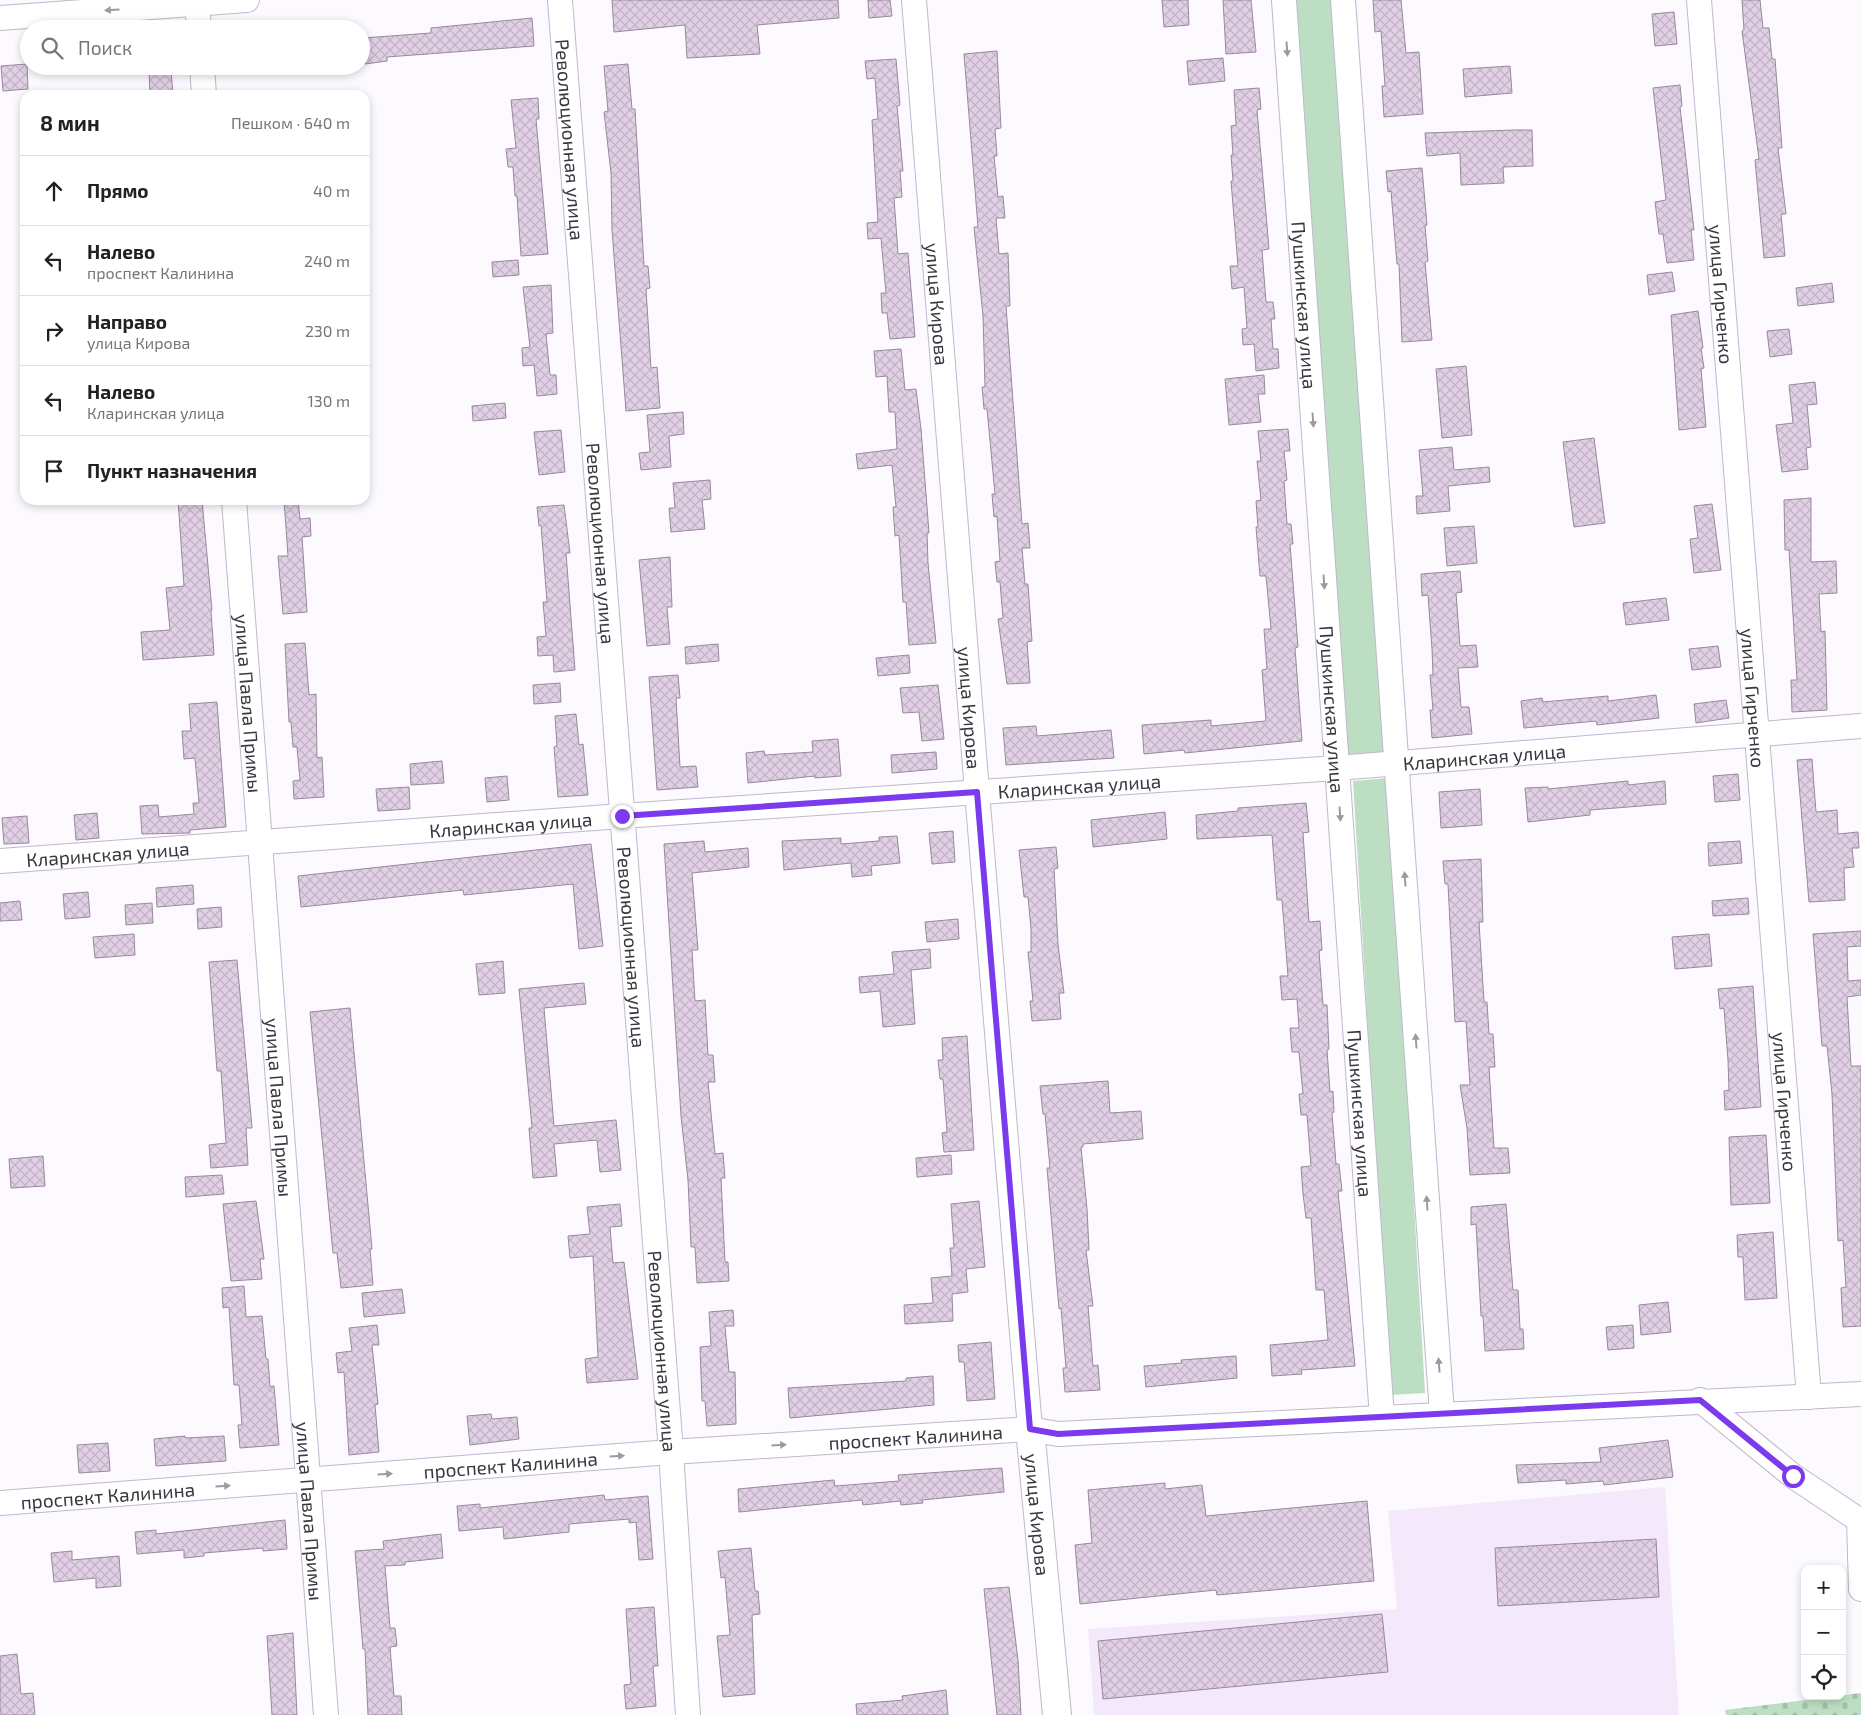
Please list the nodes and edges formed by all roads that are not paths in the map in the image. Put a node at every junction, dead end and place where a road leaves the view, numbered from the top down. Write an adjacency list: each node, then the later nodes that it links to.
1 (247, 0): 7 (street)
2 (560, 0): 18 (street, Революционная улица)
3 (914, 0): 17 (street, улица Кирова)
4 (1284, 0): 16 (street, Пушкинская улица, one-way to 16)
5 (1343, 0): 15 (street)
6 (1699, 0): 14 (street, улица Гирченко)
7 (197, 2): 8 (street, one-way to 8); 9 (street)
8 (0, 18)
9 (198, 20)
10 (203, 75): 11 (street)
11 (204, 90)
12 (234, 505): 19 (street, улица Павла Примы)
13 (1861, 726): 14 (street, Кларинская улица)
14 (1758, 733): 15 (street, Кларинская улица); 22 (street, улица Гирченко)
15 (1396, 762): 16 (street, Кларинская улица); 24 (street, one-way to 15)
16 (1337, 768): 17 (street, Кларинская улица); 25 (street, Пушкинская улица, one-way to 25)
17 (977, 792): 18 (street, Кларинская улица); 26 (street, улица Кирова)
18 (622, 816): 19 (street, Кларинская улица); 27 (street, Революционная улица)
19 (259, 843): 20 (street, Кларинская улица); 28 (street, улица Павла Примы)
20 (0, 861)
21 (1861, 1394): 22 (street, проспект Калинина)
22 (1809, 1396): 23 (street, проспект Калинина)
23 (1700, 1400): 24 (street, проспект Калинина); 30 (street)
24 (1442, 1414): 25 (street, проспект Калинина)
25 (1382, 1418): 26 (street, проспект Калинина)
26 (1030, 1429): 27 (street, проспект Калинина, one-way to 26); 33 (main road, улица Кирова)
27 (671, 1452): 28 (street, проспект Калинина, one-way to 27); 32 (street, Революционная улица)
28 (307, 1480): 29 (street, проспект Калинина, one-way to 28); 31 (street, улица Павла Примы)
29 (0, 1503)
30 (1861, 1590)
31 (326, 1715)
32 (688, 1715)
33 (1057, 1715)

